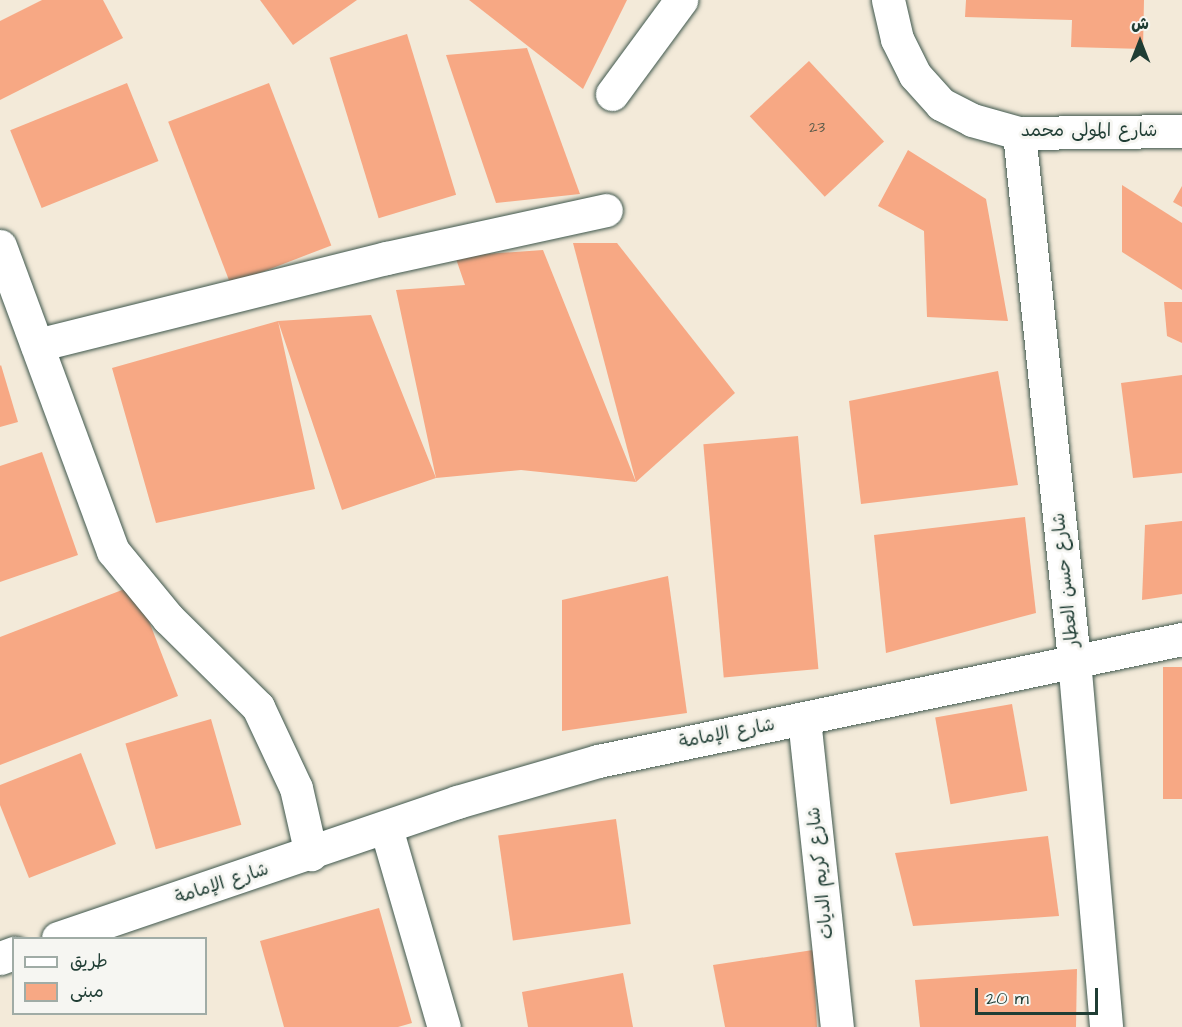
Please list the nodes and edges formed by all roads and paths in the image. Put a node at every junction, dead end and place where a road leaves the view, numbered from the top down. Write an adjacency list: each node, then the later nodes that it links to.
1 (681, 0): 3 (street)
2 (888, 0): 5 (street, شارع المولى محمد)
3 (612, 94)
4 (1182, 131): 5 (street, شارع المولى محمد)
5 (1019, 133): 10 (street, شارع حسن العطار)
6 (606, 210): 8 (street)
7 (0, 246): 8 (street)
8 (37, 345): 13 (street)
9 (1182, 639): 10 (street, شارع الإمامة)
10 (1074, 660): 11 (street, شارع الإمامة); 17 (street, شارع حسن العطار)
11 (804, 719): 12 (street, شارع الإمامة); 16 (street, شارع كريم الديات)
12 (386, 828): 13 (street, شارع الإمامة); 15 (street)
13 (311, 854): 14 (street, شارع الإمامة)
14 (64, 937)
15 (444, 1027)
16 (837, 1027)
17 (1106, 1027)

